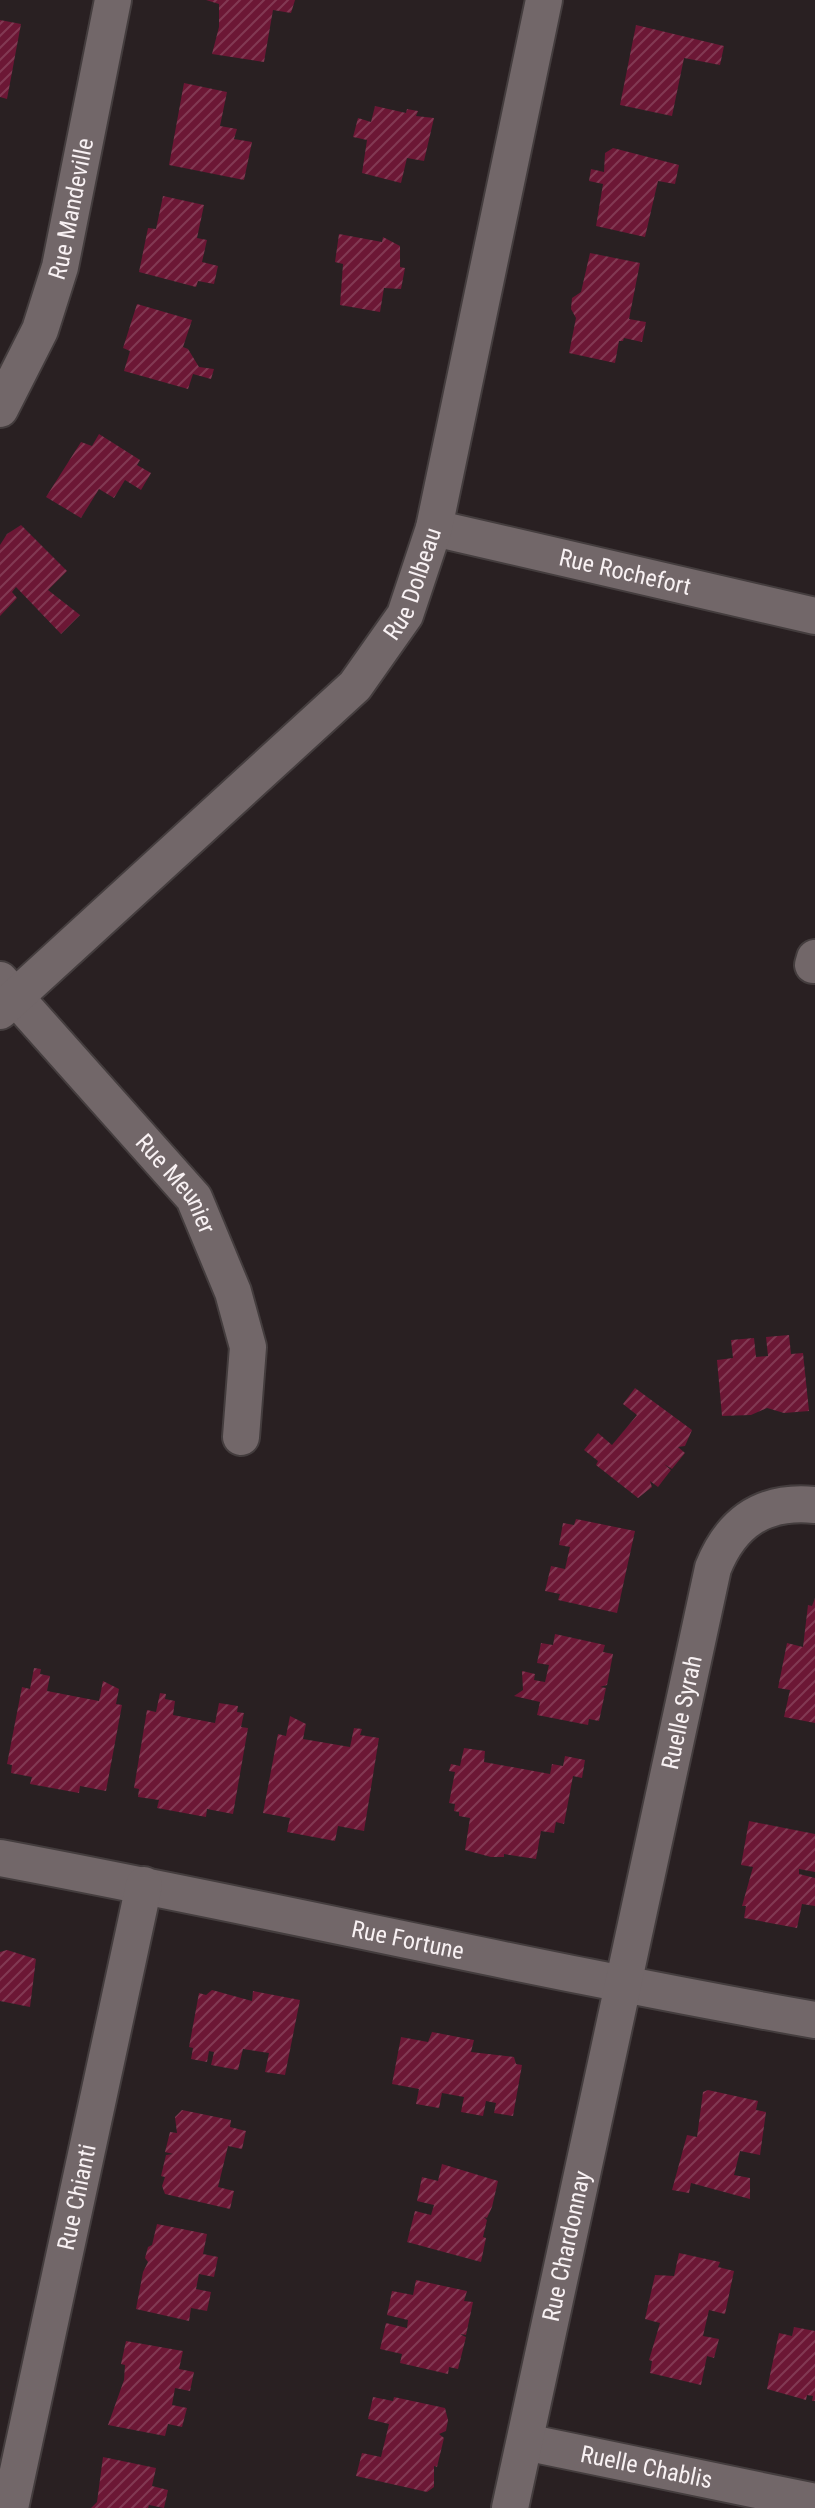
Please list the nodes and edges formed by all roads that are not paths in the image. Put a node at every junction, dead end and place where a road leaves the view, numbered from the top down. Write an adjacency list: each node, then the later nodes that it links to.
1 (113, 0): 3 (street, Rue Mandeville)
2 (544, 0): 4 (street, Rue Dolbeau)
3 (0, 409)
4 (434, 528): 5 (street, Rue Rochefort); 6 (street, Rue Dolbeau)
5 (815, 616)
6 (5, 996): 7 (street, Rue Meunier)
7 (241, 1437)
8 (815, 1505): 11 (street, Ruelle Syrah)
9 (0, 1858): 10 (street, Rue Fortune)
10 (144, 1885): 11 (street, Rue Fortune); 15 (street, Rue Chianti)
11 (622, 1986): 12 (street, Rue Fortune); 13 (street, Rue Chardonnay)
12 (815, 2020)
13 (525, 2442): 14 (street, Ruelle Chablis); 16 (street, Rue Chardonnay)
14 (815, 2502)
15 (10, 2508)
16 (510, 2508)

